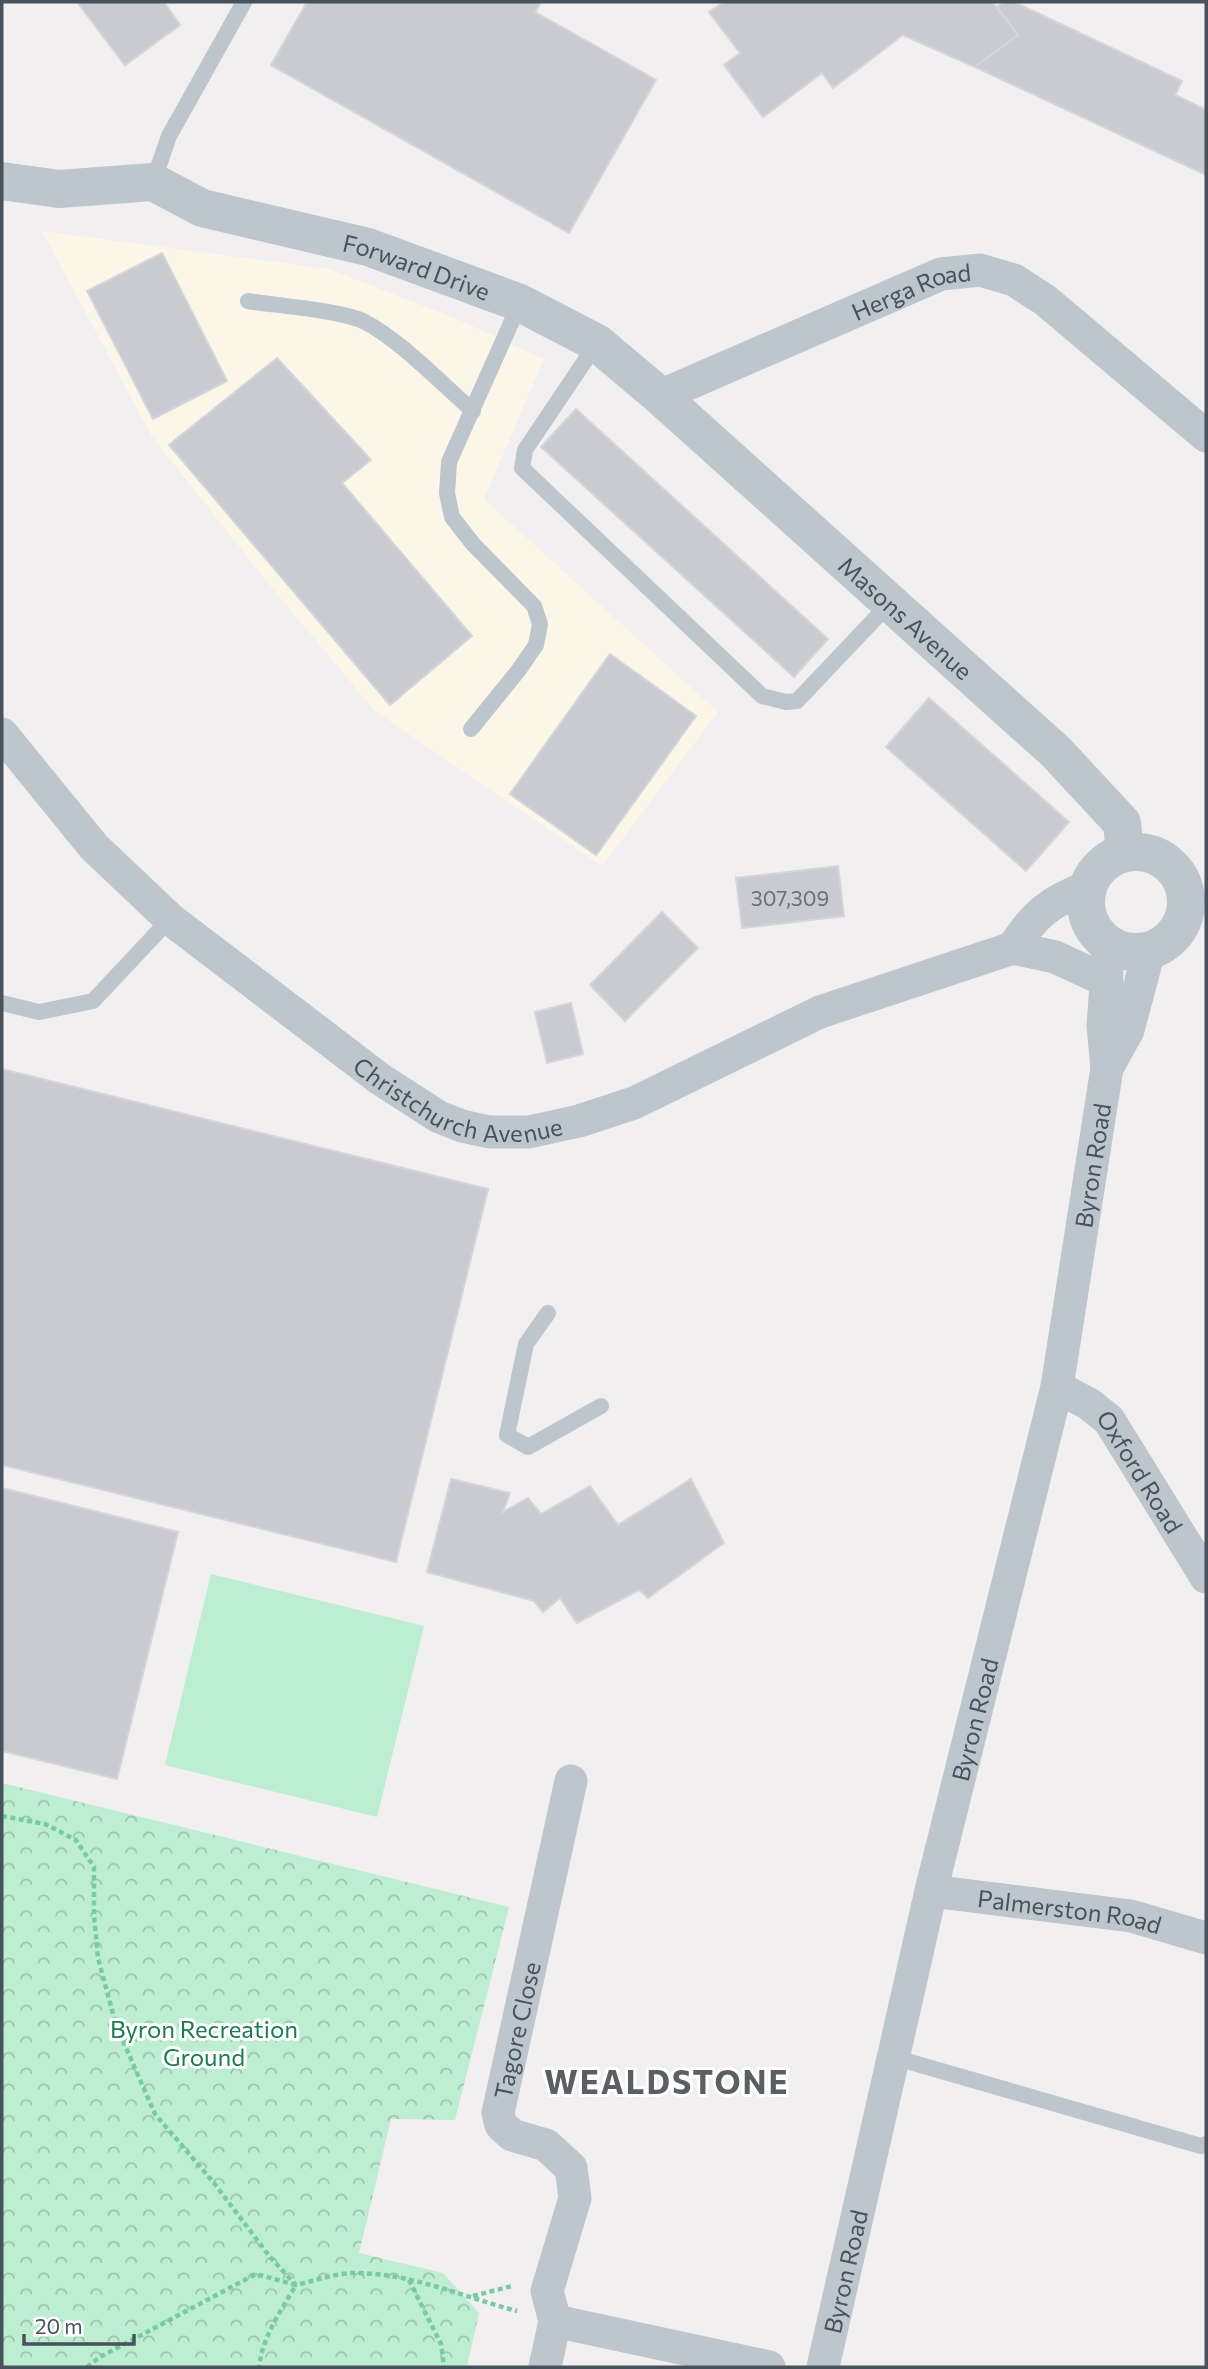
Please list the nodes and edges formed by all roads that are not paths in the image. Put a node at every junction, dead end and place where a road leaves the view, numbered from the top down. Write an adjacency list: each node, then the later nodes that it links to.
1 (244, 2): 3 (lane)
2 (2, 181): 3 (street)
3 (153, 182): 5 (street, Forward Drive)
4 (248, 301): 8 (lane)
5 (520, 303): 6 (street, Forward Drive); 8 (lane)
6 (597, 343): 7 (street, Forward Drive); 10 (lane)
7 (660, 396): 9 (street, Herga Road); 10 (street, Masons Avenue)
8 (473, 411): 11 (lane)
9 (1206, 436)
10 (890, 603): 13 (street, Masons Avenue)
11 (471, 729)
12 (2, 733): 16 (street, Christchurch Avenue)
13 (1125, 853): 14 (street); 15 (street)
14 (1088, 887): 17 (street); 19 (street)
15 (1196, 907): 18 (street)
16 (170, 919): 17 (street, Christchurch Avenue); 20 (lane)
17 (1013, 948): 19 (street)
18 (1149, 951): 19 (street); 21 (street, Byron Road)
19 (1108, 963): 21 (street, Byron Road)
20 (2, 1003)
21 (1107, 1068): 23 (street, Byron Road)
22 (548, 1313): 24 (lane)
23 (1057, 1387): 25 (street, Oxford Road); 27 (street, Byron Road)
24 (600, 1406)
25 (1206, 1577)
26 (571, 1781): 31 (street, Tagore Close)
27 (931, 1891): 28 (street, Palmerston Road); 29 (street, Byron Road)
28 (1206, 1938)
29 (893, 2057): 30 (lane); 32 (street, Byron Road)
30 (1206, 2144)
31 (555, 2321): 33 (street); 34 (street)
32 (831, 2365)
33 (545, 2367)
34 (769, 2367)

